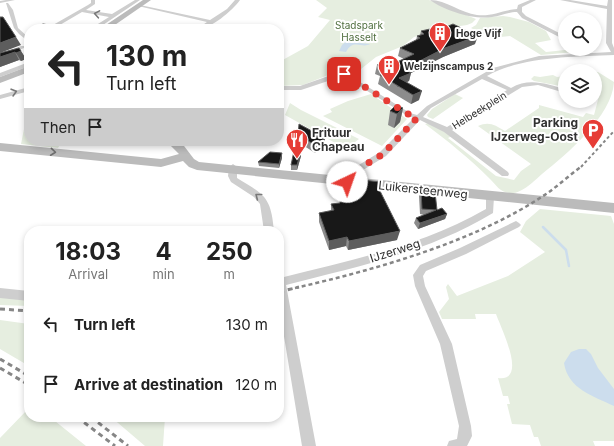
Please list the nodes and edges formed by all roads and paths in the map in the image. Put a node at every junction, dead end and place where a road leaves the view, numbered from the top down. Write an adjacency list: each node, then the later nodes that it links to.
1 (13, 0): 10 (street)
2 (93, 0): 15 (street)
3 (148, 0): 11 (main road)
4 (238, 0): 19 (street)
5 (534, 0): 14 (street)
6 (562, 0): 13 (street)
7 (610, 0): 13 (street)
8 (437, 1): 14 (street)
9 (0, 2): 10 (street)
10 (7, 3): 12 (street); 25 (street)
11 (139, 3): 16 (street); 19 (street); 22 (main road)
12 (0, 7)
13 (610, 8): 27 (street)
14 (518, 10): 18 (street)
15 (82, 11): 16 (street, one-way to 15); 20 (street)
16 (113, 16): 21 (street)
17 (509, 16): 18 (street)
18 (524, 17): 24 (street)
19 (212, 22): 23 (street)
20 (59, 24)
21 (101, 24)
22 (111, 24)
23 (209, 24)
24 (558, 34)
25 (24, 37)
26 (24, 47): 29 (street)
27 (614, 52): 28 (street)
28 (602, 53)
29 (0, 56)
30 (563, 56): 36 (street)
31 (9, 59): 32 (street)
32 (0, 61)
33 (24, 66): 35 (street)
34 (24, 71): 37 (main road)
35 (0, 75)
36 (481, 76): 41 (street, Helbeekplein); 43 (street)
37 (0, 80)
38 (284, 88): 43 (street, Helbeekplein)
39 (24, 89): 42 (street, one-way to 39)
40 (558, 89): 41 (street, Helbeekplein)
41 (510, 90): 44 (street, Helbeekplein)
42 (0, 96)
43 (417, 118): 44 (street, Helbeekplein); 50 (street)
44 (447, 130): 49 (street, Helbeekplein)
45 (173, 146): 47 (main road)
46 (0, 147): 47 (main road, Luikersteenweg, one-way to 47)
47 (185, 160): 48 (main road, Luikersteenweg)
48 (232, 169): 50 (main road, Luikersteenweg); 54 (street, one-way to 48)
49 (505, 174)
50 (347, 182): 51 (main road, Luikersteenweg)
51 (490, 197): 52 (main road, Luikersteenweg); 55 (street, IJzerweg)
52 (614, 208)
53 (516, 225): 60 (street)
54 (267, 226)
55 (284, 278)
56 (0, 293): 57 (street)
57 (24, 295)
58 (284, 302): 59 (street)
59 (309, 446)
60 (454, 446)

